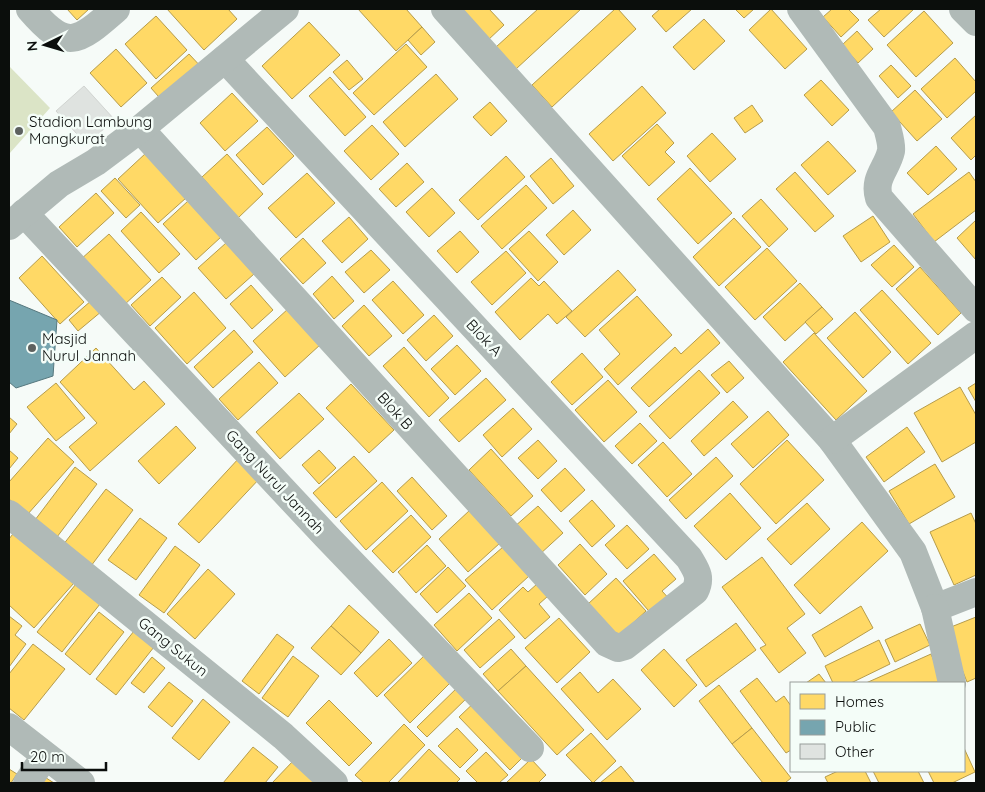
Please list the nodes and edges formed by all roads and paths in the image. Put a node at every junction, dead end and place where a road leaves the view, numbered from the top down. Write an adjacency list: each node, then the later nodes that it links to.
1 (30, 9): 2 (street)
2 (116, 9)
3 (285, 9): 8 (street)
4 (444, 9): 13 (street)
5 (801, 9): 11 (street)
6 (963, 9): 7 (street)
7 (976, 22)
8 (225, 59): 9 (street); 17 (street, Blok A)
9 (140, 129): 10 (street); 17 (street, Blok B)
10 (16, 220): 20 (street, Gang Nurul Jannah)
11 (976, 309)
12 (976, 335): 13 (street)
13 (832, 440): 16 (street)
14 (9, 514): 24 (street, Gang Sukun)
15 (976, 592): 16 (street)
16 (935, 608): 18 (street)
17 (662, 618)
18 (952, 682)
19 (9, 727): 21 (street)
20 (530, 748)
21 (46, 756): 22 (street); 23 (street)
22 (26, 783)
23 (81, 783)
24 (334, 783)

